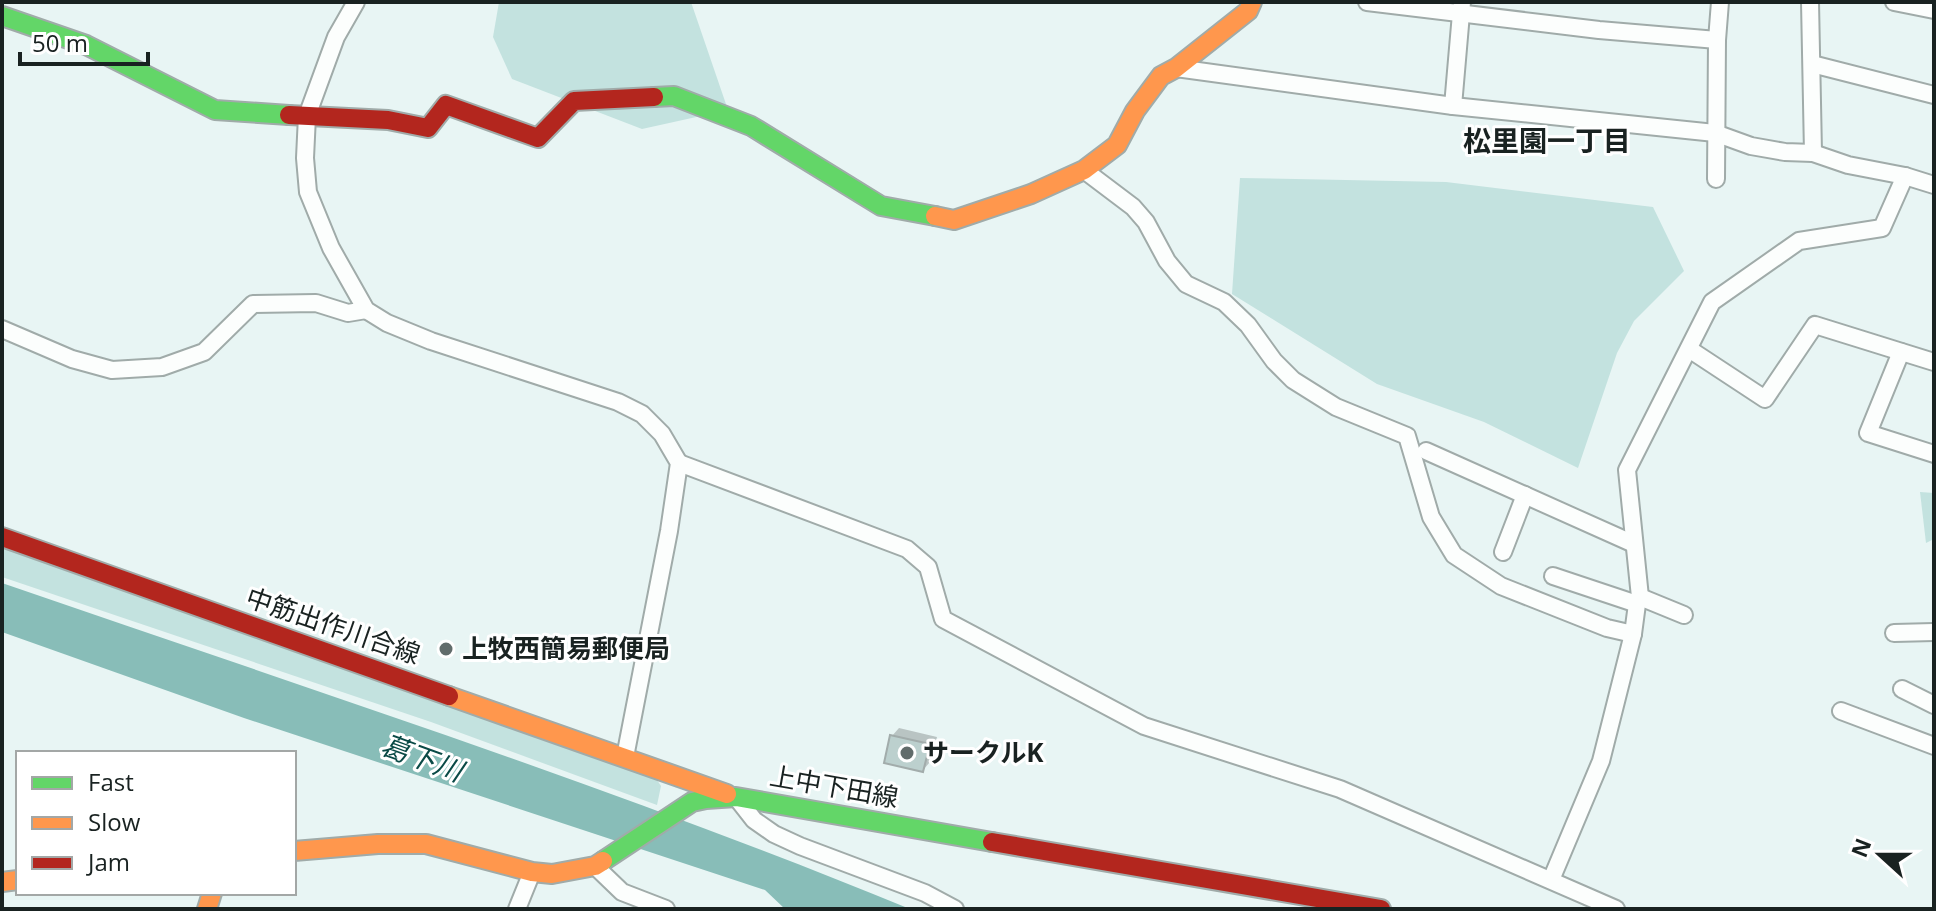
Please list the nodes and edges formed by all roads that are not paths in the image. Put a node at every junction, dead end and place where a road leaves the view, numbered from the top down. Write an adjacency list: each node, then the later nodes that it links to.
1 (356, 2): 15 (street)
2 (1252, 2): 12 (main road)
3 (1367, 2): 7 (street)
4 (1720, 2): 10 (street)
5 (1810, 2): 11 (street)
6 (1894, 2): 8 (street)
7 (1462, 8): 10 (street); 14 (street)
8 (1934, 10)
9 (2, 16): 15 (main road)
10 (1717, 40): 16 (street)
11 (1812, 64): 13 (street); 17 (street)
12 (1176, 68): 14 (street); 18 (main road)
13 (1934, 95)
14 (1453, 106): 16 (street)
15 (307, 116): 18 (main road); 22 (street)
16 (1715, 133): 17 (street); 20 (street)
17 (1813, 153): 19 (street)
18 (1084, 170): 39 (street)
19 (1905, 176): 21 (street); 24 (street)
20 (1716, 179)
21 (1934, 185)
22 (366, 310): 23 (street); 29 (street)
23 (2, 329)
24 (1689, 349): 25 (street); 32 (street)
25 (1901, 352): 26 (street); 28 (street)
26 (1934, 362)
27 (1426, 451): 30 (street)
28 (1934, 454)
29 (679, 463): 44 (street); 49 (street)
30 (1525, 495): 32 (street); 33 (street)
31 (2, 537): 44 (main road, 中筋出作川合線)
32 (1634, 544): 35 (street)
33 (1503, 552)
34 (1553, 576): 35 (street)
35 (1638, 600): 36 (street); 39 (street)
36 (1684, 615)
37 (1934, 632): 38 (street)
38 (1894, 633)
39 (1633, 634): 49 (street)
40 (1902, 689): 41 (street)
41 (1934, 705)
42 (1841, 711): 43 (street)
43 (1934, 746)
44 (625, 757): 45 (main road, 中筋出作川合線)
45 (736, 797): 47 (main road, 上中下田線); 52 (street); 53 (main road, 上中下田線)
46 (296, 851): 48 (main road, 上中下田線)
47 (595, 866): 48 (main road, 上中下田線); 51 (street)
48 (532, 872): 50 (street)
49 (1551, 880): 54 (street)
50 (517, 909)
51 (666, 909)
52 (955, 909)
53 (1381, 909)
54 (1616, 909)

